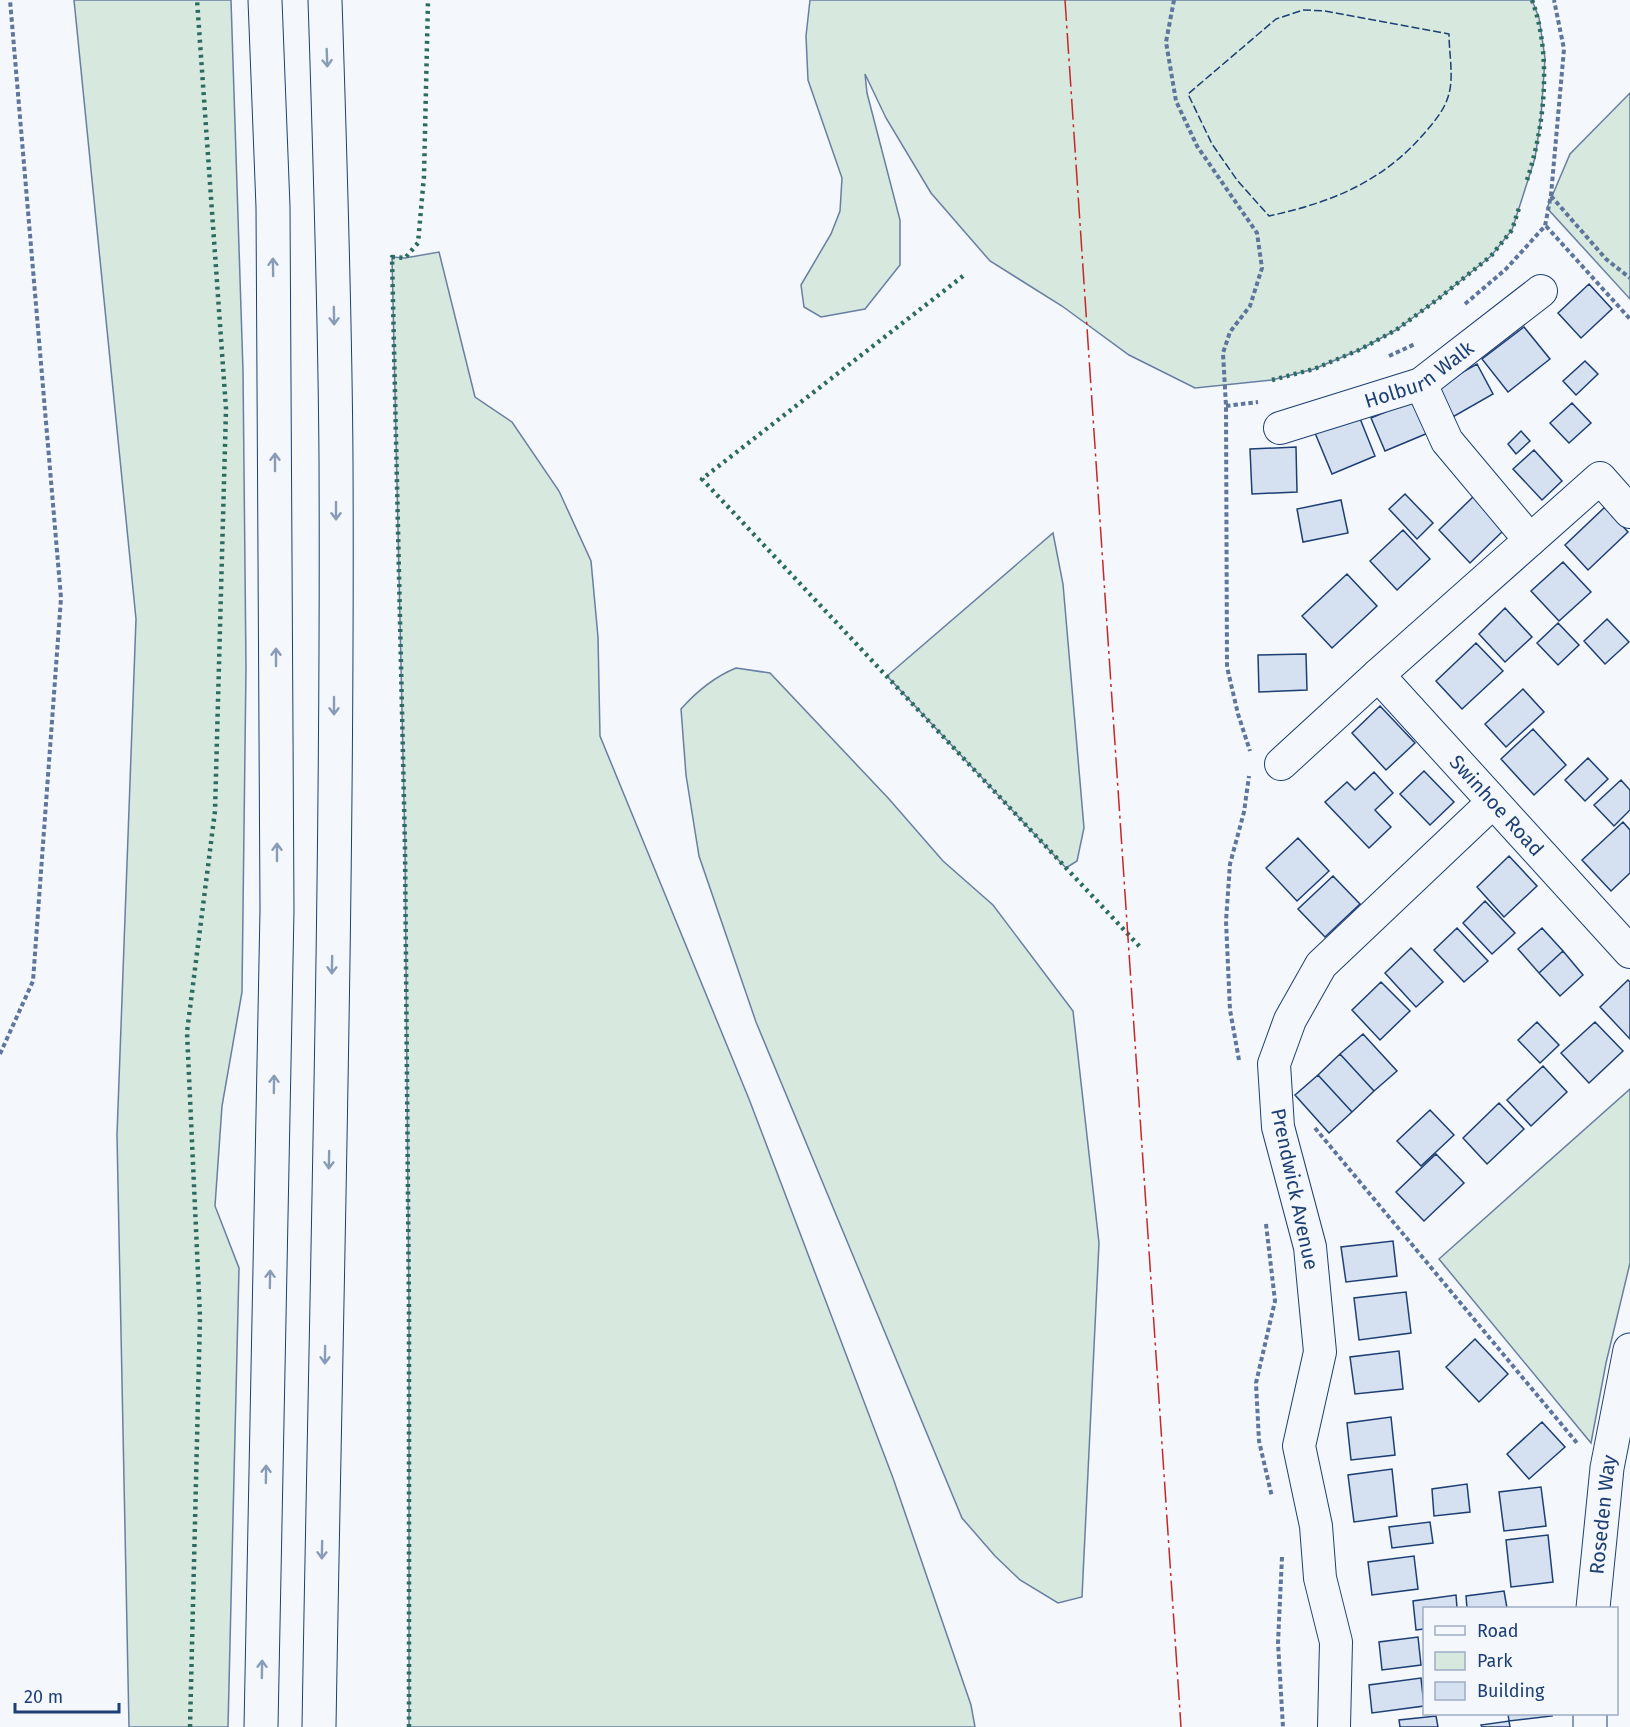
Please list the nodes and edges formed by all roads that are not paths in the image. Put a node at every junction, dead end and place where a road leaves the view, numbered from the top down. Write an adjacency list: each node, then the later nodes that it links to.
1 (265, 0): 14 (main road, one-way to 1)
2 (325, 0): 15 (main road, one-way to 15)
3 (1541, 291): 4 (street, Holburn Walk)
4 (1421, 384): 5 (street, Holburn Walk); 7 (street)
5 (1280, 428)
6 (1630, 512): 7 (street)
7 (1530, 540): 8 (street)
8 (1378, 675): 9 (street); 10 (street, Swinhoe Road)
9 (1281, 764)
10 (1493, 802): 11 (street, Swinhoe Road); 16 (street, Prendwick Avenue)
11 (1625, 935)
12 (1630, 1350): 13 (main road, Roseden Way)
13 (1593, 1607)
14 (261, 1727)
15 (319, 1727)
16 (1334, 1727)

